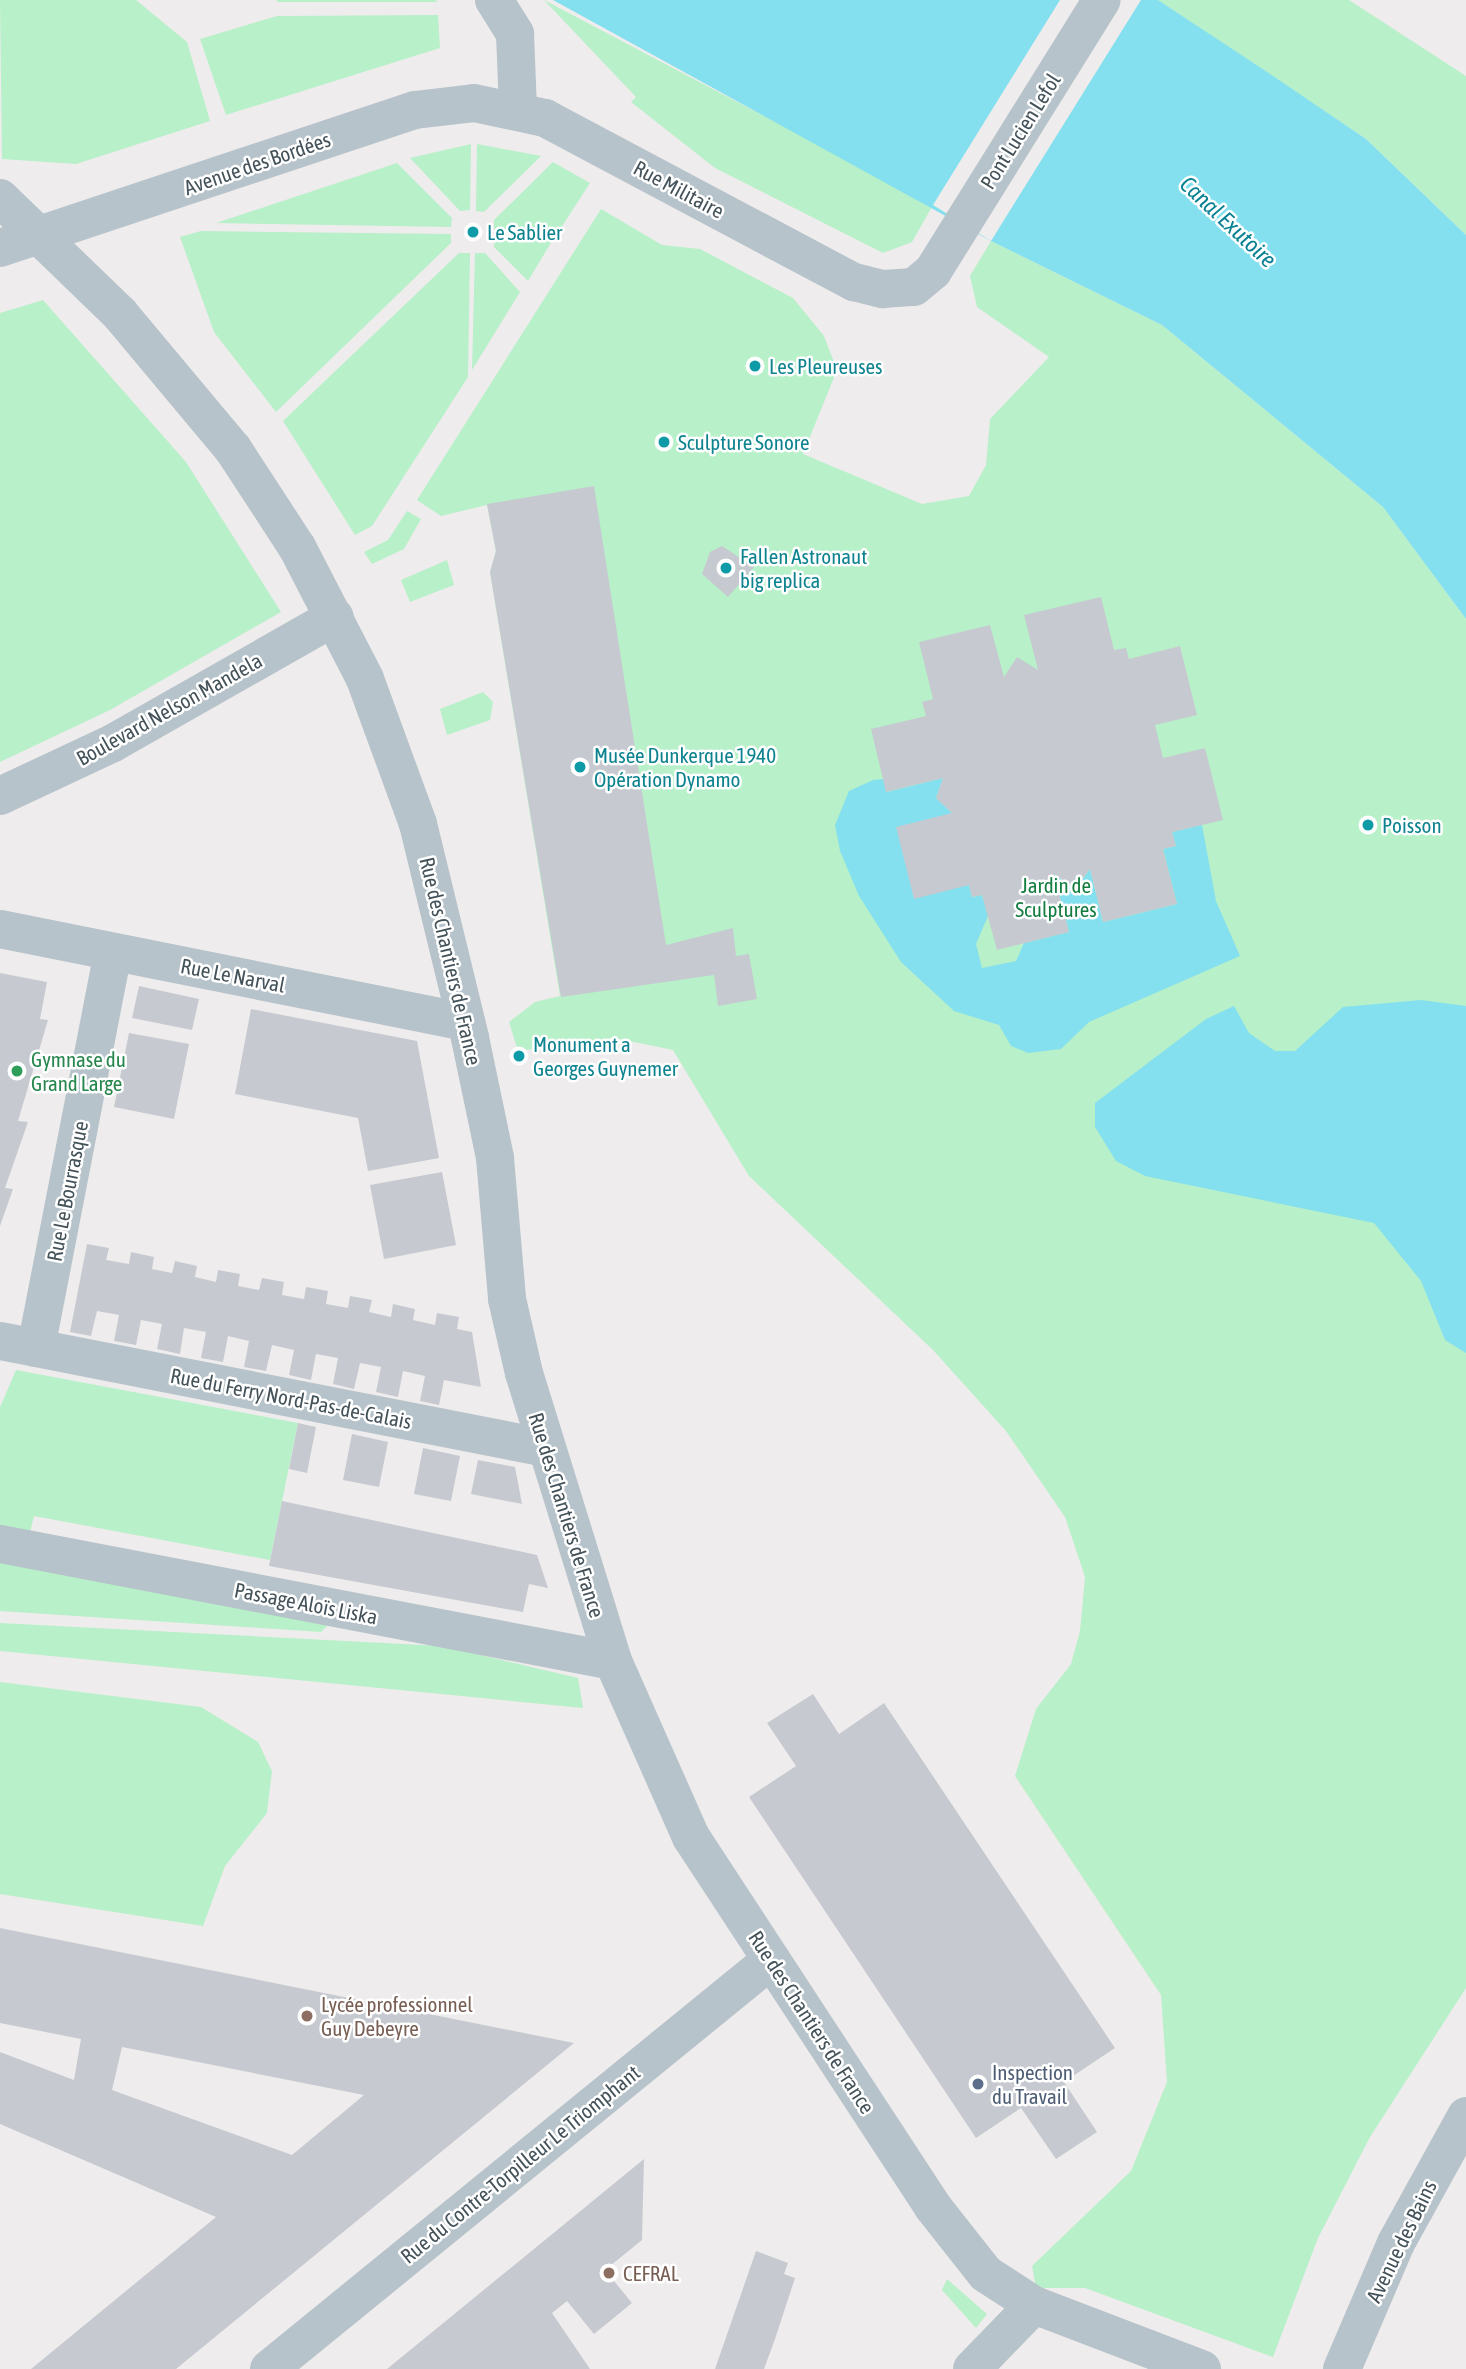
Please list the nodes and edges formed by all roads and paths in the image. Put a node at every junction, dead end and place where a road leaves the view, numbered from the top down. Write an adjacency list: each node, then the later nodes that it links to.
1 (494, 0): 3 (street)
2 (1102, 0): 7 (street, Pont Lucien Lefol)
3 (517, 108): 5 (street, Avenue des Bordées); 7 (street, Rue Militaire)
4 (0, 198): 5 (street, Rue des Chantiers de France)
5 (42, 235): 6 (street, Avenue des Bordées); 8 (street, Rue des Chantiers de France)
6 (0, 248)
7 (939, 262)
8 (335, 618): 9 (street, Boulevard Nelson Mandela); 12 (street, Rue des Chantiers de France)
9 (0, 796)
10 (0, 929): 11 (street, Rue Le Narval)
11 (113, 952): 12 (street, Rue Le Narval); 13 (street, Rue Le Bourrasque)
12 (466, 1022): 14 (street, Rue des Chantiers de France)
13 (18, 1345): 14 (street, Rue du Ferry Nord-Pas-de-Calais)
14 (546, 1448): 16 (street, Rue des Chantiers de France)
15 (0, 1544): 16 (street, Passage Aloïs Liska)
16 (613, 1661): 17 (street, Rue des Chantiers de France)
17 (771, 1960): 19 (street, Rue des Chantiers de France); 20 (street, Rue du Contre-Torpilleur Le Triomphant)
18 (1466, 2116): 23 (street, Avenue des Bains)
19 (1034, 2305): 21 (street); 22 (street, Rue des Chantiers de France)
20 (269, 2369)
21 (972, 2369)
22 (1202, 2369)
23 (1342, 2369)

